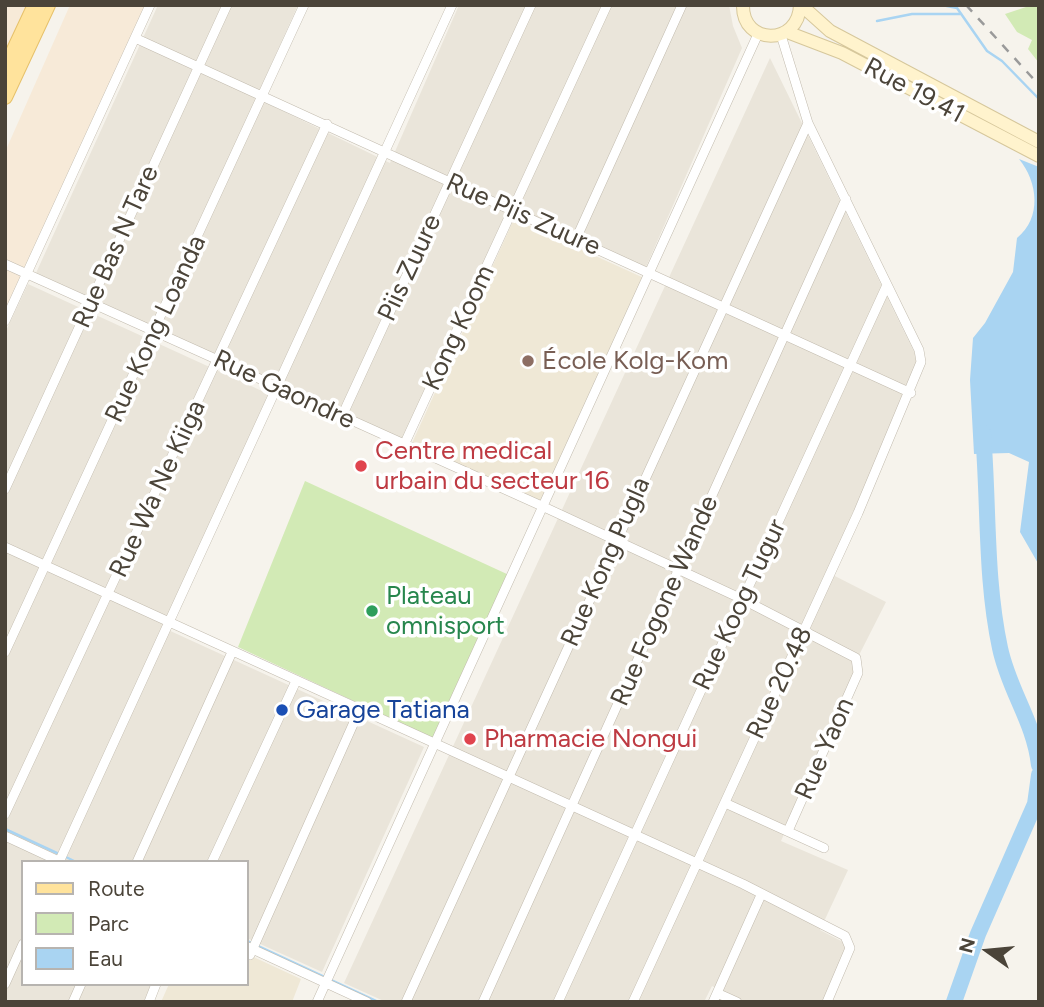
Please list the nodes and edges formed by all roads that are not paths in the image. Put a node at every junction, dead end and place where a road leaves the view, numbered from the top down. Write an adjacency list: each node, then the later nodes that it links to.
1 (35, 5): 16 (main road)
2 (48, 5): 18 (main road)
3 (150, 5): 14 (street)
4 (227, 5): 15 (street, Rue Bas N Tare)
5 (304, 5): 17 (street, Rue Kong Loanda)
6 (452, 5): 22 (street)
7 (531, 5): 24 (street, Piis Zuure)
8 (607, 5): 26 (street, Kong Koom)
9 (682, 5): 27 (street)
10 (800, 5): 13 (main road); 21 (main road, Rue 19.41)
11 (741, 8): 12 (main road)
12 (758, 34): 13 (main road, Rue 19.41); 29 (street)
13 (784, 34): 20 (street); 23 (main road, Rue 19.41)
14 (135, 38): 15 (street, Rue Piis Zuure); 30 (street)
15 (198, 66): 17 (street, Rue Piis Zuure); 32 (street, Rue Bas N Tare)
16 (5, 69)
17 (263, 94): 19 (street, Rue Piis Zuure); 35 (street, Rue Kong Loanda)
18 (5, 97)
19 (327, 124): 22 (street, Rue Piis Zuure); 37 (street, Rue Wa Ne Kiiga)
20 (808, 124): 25 (street); 33 (street, Rue Kong Pugla)
21 (1039, 142)
22 (387, 152): 24 (street, Rue Piis Zuure); 39 (street)
23 (1039, 156)
24 (449, 182): 26 (street, Rue Piis Zuure); 41 (street, Piis Zuure)
25 (846, 199): 31 (street); 36 (street, Rue Fogone Wande)
26 (514, 211): 27 (street, Rue Piis Zuure); 42 (street, Kong Koom)
27 (576, 239): 29 (street, Rue Piis Zuure)
28 (5, 264): 30 (street, Rue Gaondre)
29 (650, 273): 33 (street, Rue Piis Zuure); 44 (street)
30 (26, 274): 32 (street, Rue Gaondre); 34 (street)
31 (887, 285): 38 (street, Rue Koog Tugur); 40 (street, Rue 20.48)
32 (92, 301): 35 (street, Rue Gaondre); 43 (street, Rue Bas N Tare)
33 (723, 307): 36 (street, Rue Piis Zuure); 45 (street, Rue Kong Pugla)
34 (5, 321)
35 (155, 331): 37 (street, Rue Gaondre); 47 (street, Rue Kong Loanda)
36 (786, 336): 38 (street, Rue Piis Zuure); 48 (street, Rue Fogone Wande)
37 (218, 360): 39 (street, Rue Gaondre); 49 (street, Rue Wa Ne Kiiga)
38 (852, 366): 40 (street, Rue Piis Zuure); 50 (street, Rue Koog Tugur)
39 (279, 388): 41 (street, Rue Gaondre); 51 (street)
40 (911, 393): 52 (street, Rue 20.48)
41 (342, 416): 42 (street, Rue Gaondre)
42 (404, 445): 44 (street, Rue Gaondre)
43 (5, 489)
44 (544, 507): 45 (street, Rue Gaondre); 58 (street)
45 (616, 541): 48 (street, Rue Gaondre); 59 (street, Rue Kong Pugla)
46 (5, 547): 47 (street)
47 (46, 565): 49 (street); 53 (street, Rue Kong Loanda)
48 (678, 570): 50 (street, Rue Gaondre); 61 (street, Rue Fogone Wande)
49 (108, 594): 51 (street); 62 (street, Rue Wa Ne Kiiga)
50 (742, 599): 52 (street, Rue Gaondre); 65 (street, Rue Koog Tugur)
51 (171, 623): 54 (street); 68 (street)
52 (805, 629): 55 (street, Rue Gaondre); 60 (street, Rue 20.48)
53 (5, 652)
54 (232, 652): 56 (street); 69 (street)
55 (859, 667): 63 (street, Rue Yaon)
56 (296, 681): 57 (street); 70 (street)
57 (359, 711): 58 (street); 74 (street)
58 (435, 745): 59 (street); 75 (street)
59 (508, 778): 61 (street); 82 (street, Rue Kong Pugla)
60 (725, 803): 63 (street); 71 (street, Rue 20.48)
61 (572, 807): 65 (street); 83 (street, Rue Fogone Wande)
62 (5, 814)
63 (788, 831): 66 (street)
64 (5, 836): 67 (street)
65 (634, 836): 71 (street); 84 (street, Rue Koog Tugur)
66 (824, 848)
67 (56, 860)
68 (61, 860)
69 (138, 860)
70 (213, 860)
71 (696, 864): 72 (street); 85 (street, Rue 20.48)
72 (761, 895): 78 (street); 87 (street)
73 (21, 948): 76 (street)
74 (249, 950): 75 (street)
75 (326, 982): 80 (street); 81 (street)
76 (5, 984)
77 (80, 986): 79 (street)
78 (715, 997): 86 (street)
79 (73, 1002)
80 (317, 1002)
81 (367, 1002)
82 (406, 1002)
83 (483, 1002)
84 (558, 1002)
85 (634, 1002)
86 (737, 1002)
87 (827, 1002)

